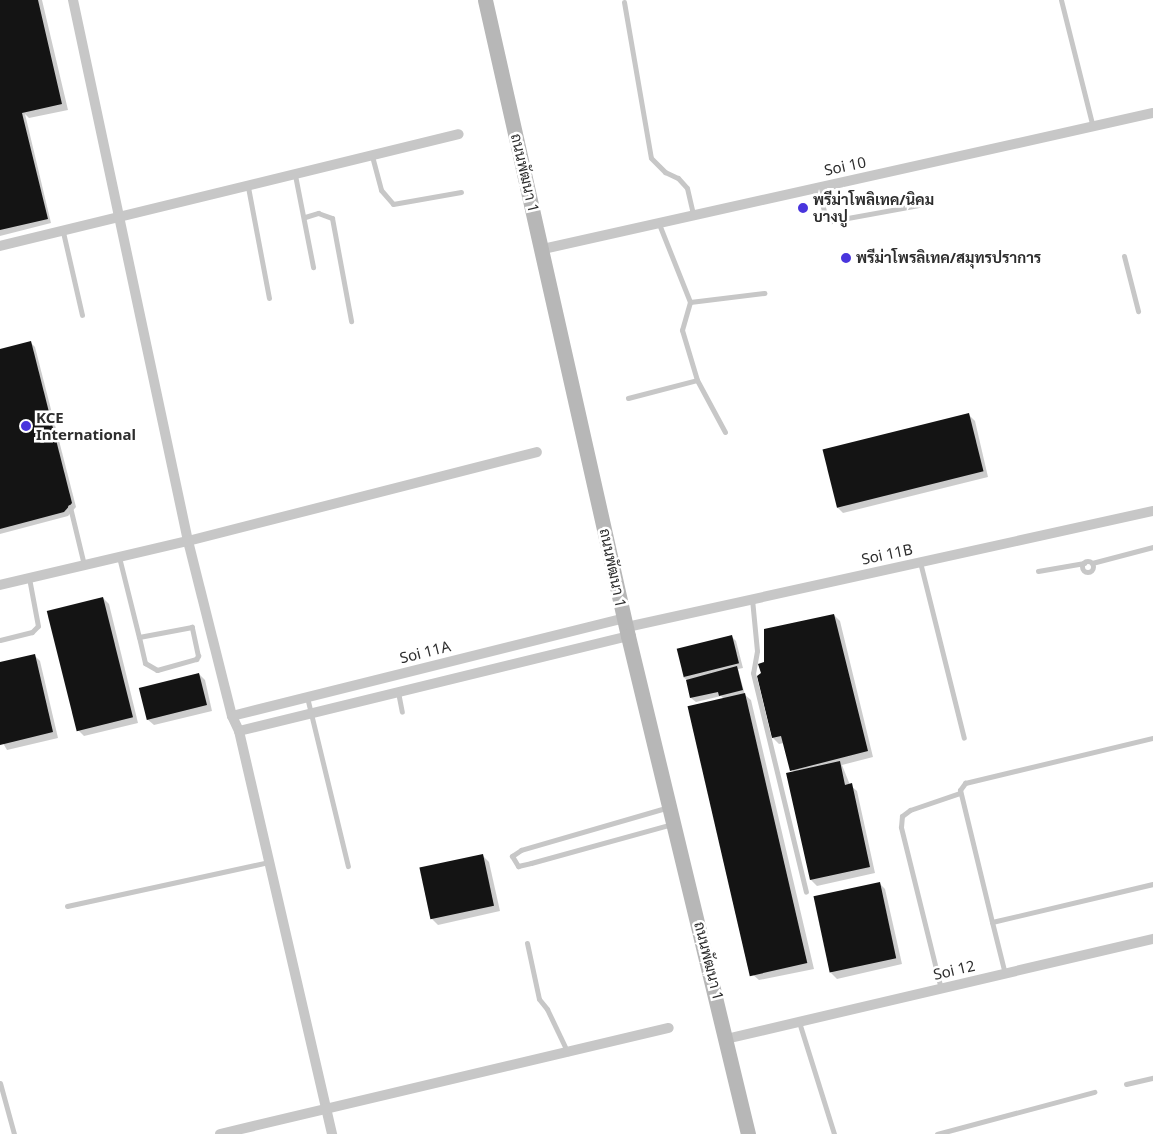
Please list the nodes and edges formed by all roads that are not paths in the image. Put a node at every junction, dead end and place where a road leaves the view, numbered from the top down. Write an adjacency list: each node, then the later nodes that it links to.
1 (73, 0): 16 (street)
2 (485, 0): 20 (main road, ถนนพัฒนา 1)
3 (1062, 0): 6 (lane)
4 (624, 2): 14 (lane)
5 (1153, 112): 6 (street, Soi 10)
6 (1093, 128): 11 (street, Soi 10)
7 (459, 134): 8 (street)
8 (372, 156): 9 (street); 12 (lane)
9 (295, 175): 10 (street); 15 (lane)
10 (248, 187): 16 (street); 24 (lane)
11 (818, 187): 13 (lane); 14 (street, Soi 10)
12 (461, 192)
13 (919, 205)
14 (693, 216): 17 (street, Soi 10)
15 (305, 217): 22 (lane); 28 (lane)
16 (122, 219): 18 (street); 35 (street)
17 (660, 224): 20 (street, Soi 10); 25 (lane)
18 (63, 232): 19 (street); 27 (lane)
19 (0, 246)
20 (543, 249): 46 (main road, ถนนพัฒนา 1)
21 (1124, 256): 26 (lane)
22 (314, 267)
23 (764, 293): 25 (lane)
24 (269, 298)
25 (690, 302): 29 (lane)
26 (1138, 311)
27 (82, 315)
28 (351, 321)
29 (698, 380): 30 (lane); 31 (lane)
30 (628, 398)
31 (725, 432)
32 (537, 452): 35 (street)
33 (70, 506): 41 (lane)
34 (1153, 511): 38 (street, Soi 11B)
35 (188, 541): 37 (street); 57 (street)
36 (1153, 547): 40 (lane)
37 (119, 557): 41 (street); 47 (lane)
38 (920, 562): 45 (street, Soi 11B); 59 (lane)
39 (1084, 563): 40 (lane); 40 (lane); 42 (lane)
40 (1092, 563)
41 (84, 565): 43 (street)
42 (1038, 571)
43 (29, 578): 44 (street); 48 (lane)
44 (0, 584)
45 (752, 599): 46 (street, Soi 11B); 67 (lane)
46 (627, 627): 49 (street, Soi 11A); 50 (street); 62 (main road, ถนนพัฒนา 1)
47 (139, 638): 47 (lane)
48 (0, 640)
49 (419, 669): 50 (street); 51 (street, Soi 11A)
50 (422, 686): 52 (street)
51 (338, 689): 53 (street, Soi 11A); 54 (street)
52 (398, 692): 54 (street); 55 (lane)
53 (307, 697): 56 (lane); 57 (street, Soi 11A)
54 (341, 705): 56 (street)
55 (402, 712)
56 (311, 713): 58 (street); 65 (lane)
57 (232, 716): 58 (street)
58 (239, 730): 64 (street)
59 (964, 738)
60 (1153, 738): 61 (lane)
61 (960, 793): 69 (lane); 73 (lane)
62 (671, 806): 63 (main road, ถนนพัฒนา 1); 63 (lane)
63 (676, 823): 76 (main road, ถนนพัฒนา 1)
64 (270, 862): 68 (lane); 82 (street)
65 (348, 866)
66 (1153, 884): 69 (lane)
67 (806, 892)
68 (67, 906)
69 (992, 922): 72 (lane)
70 (1153, 939): 72 (street, Soi 12)
71 (527, 943): 77 (lane)
72 (1005, 974): 73 (street, Soi 12)
73 (940, 989): 74 (street, Soi 12)
74 (799, 1022): 76 (street, Soi 12); 87 (lane)
75 (669, 1028): 77 (street)
76 (726, 1039): 86 (main road, ถนนพัฒนา 1)
77 (568, 1053): 82 (street)
78 (1153, 1078): 80 (lane)
79 (0, 1084): 83 (lane)
80 (1126, 1084)
81 (1094, 1092): 88 (lane)
82 (327, 1110): 84 (street); 85 (street)
83 (14, 1134)
84 (220, 1134)
85 (332, 1134)
86 (748, 1134)
87 (834, 1134)
88 (937, 1134)

